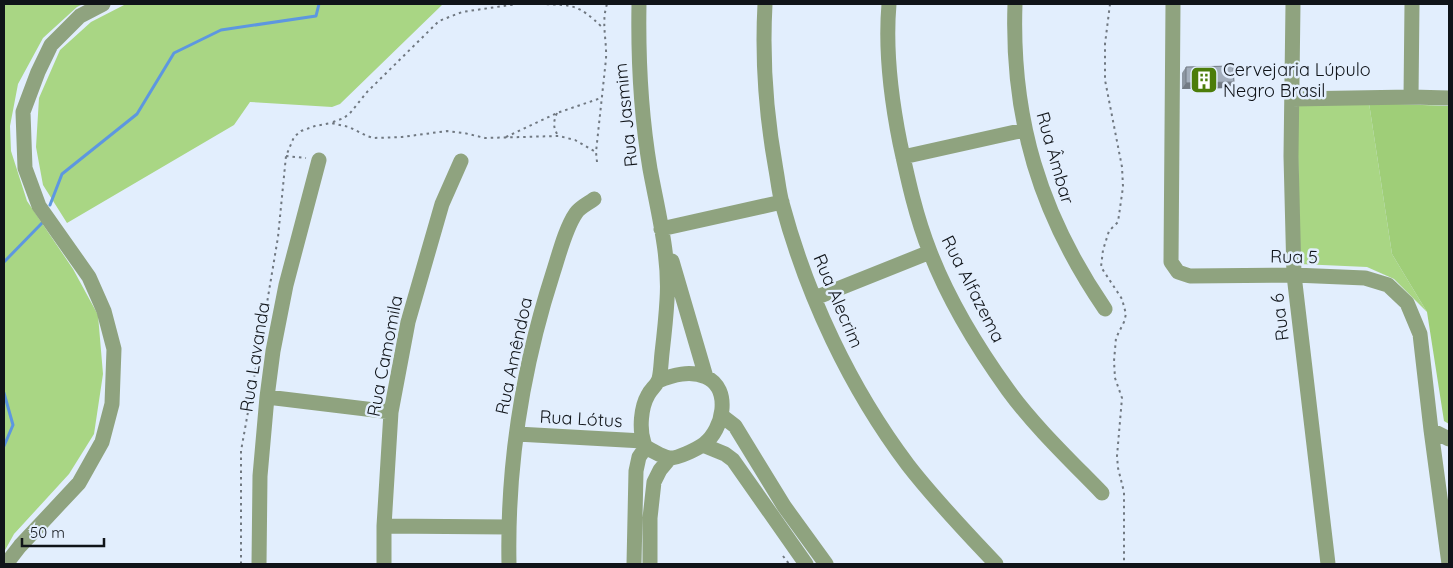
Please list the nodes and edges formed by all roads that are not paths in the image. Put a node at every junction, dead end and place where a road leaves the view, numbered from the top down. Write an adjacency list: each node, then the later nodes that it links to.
1 (103, 4): 37 (street)
2 (639, 4): 18 (street, Rua Jasmim)
3 (765, 4): 17 (street, Rua Alecrim)
4 (889, 4): 13 (street, Rua Alfazema)
5 (1015, 4): 12 (street, Rua Âmbar)
6 (1173, 4): 20 (street, Rua 5)
7 (1292, 4): 11 (street, Rua 6)
8 (1412, 4): 9 (street)
9 (1411, 97): 10 (street); 11 (street)
10 (1449, 98)
11 (1292, 99): 20 (street, Rua 6)
12 (1024, 130): 13 (street); 22 (street, Rua Âmbar)
13 (903, 157): 19 (street, Rua Alfazema)
14 (319, 160): 25 (street, Rua Lavanda)
15 (461, 161): 26 (street, Rua Camomila)
16 (594, 199): 29 (street, Rua Amêndoa)
17 (782, 202): 18 (street); 21 (street, Rua Alecrim)
18 (662, 226): 23 (street); 24 (street)
19 (930, 252): 21 (street); 34 (street, Rua Alfazema)
20 (1294, 275): 28 (street, Rua 5); 46 (street, Rua 6)
21 (815, 298): 45 (street, Rua Alecrim)
22 (1105, 309)
23 (706, 377): 24 (street); 27 (street)
24 (658, 381): 31 (street)
25 (267, 397): 26 (street); 38 (street, Rua Lavanda)
26 (391, 412): 35 (street, Rua Camomila)
27 (722, 416): 32 (street); 44 (street)
28 (1430, 430): 30 (street); 47 (street, Rua 5)
29 (517, 434): 31 (street, Rua Lótus); 36 (street, Rua Amêndoa)
30 (1449, 439)
31 (644, 444): 33 (street); 41 (street)
32 (703, 445): 33 (street); 43 (street)
33 (670, 458): 42 (street)
34 (1102, 493)
35 (384, 526): 36 (street); 39 (street, Rua Camomila)
36 (508, 527): 40 (street, Rua Amêndoa)
37 (6, 564)
38 (259, 564)
39 (384, 564)
40 (509, 564)
41 (634, 564)
42 (650, 564)
43 (806, 564)
44 (826, 564)
45 (996, 564)
46 (1328, 564)
47 (1448, 564)

